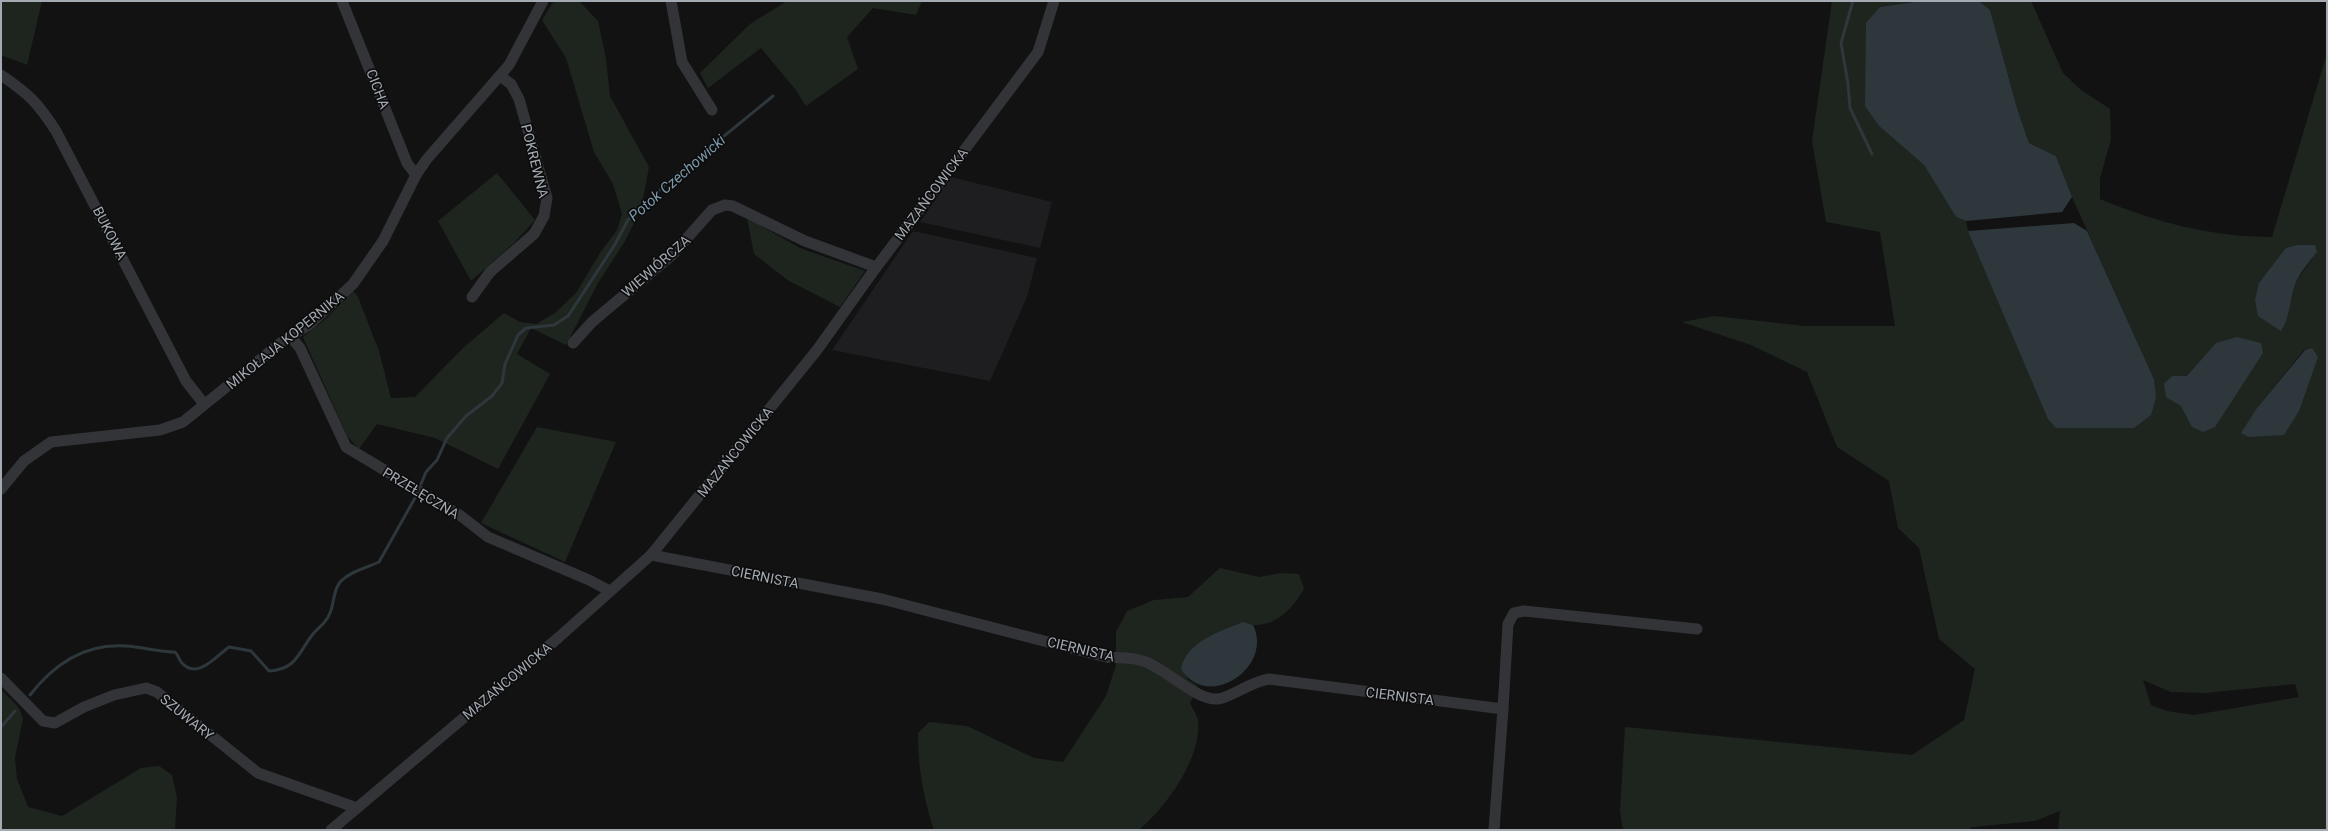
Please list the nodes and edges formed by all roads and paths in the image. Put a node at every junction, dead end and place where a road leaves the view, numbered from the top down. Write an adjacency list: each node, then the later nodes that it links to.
1 (342, 1): 8 (street, CICHA)
2 (543, 1): 6 (street, MIKOŁAJA KOPERNIKA)
3 (671, 1): 7 (street)
4 (1054, 1): 9 (street, MAZAŃCOWICKA)
5 (1, 75): 13 (street, BUKOWA)
6 (500, 76): 8 (street, MIKOŁAJA KOPERNIKA); 10 (street, POKREWNA)
7 (712, 110)
8 (416, 175): 11 (street, MIKOŁAJA KOPERNIKA)
9 (876, 267): 12 (street, WIEWIÓRCZA); 15 (street, MAZAŃCOWICKA)
10 (472, 296)
11 (290, 336): 13 (street, MIKOŁAJA KOPERNIKA); 16 (street, PRZEŁĘCZNA)
12 (573, 343)
13 (204, 404): 14 (street, MIKOŁAJA KOPERNIKA)
14 (1, 489)
15 (651, 555): 16 (street, MAZAŃCOWICKA); 19 (street, CIERNISTA)
16 (610, 591): 20 (street, MAZAŃCOWICKA)
17 (1697, 629): 19 (street)
18 (1, 678): 20 (street, SZUWARY)
19 (1503, 710): 22 (street)
20 (357, 808): 21 (street, MAZAŃCOWICKA)
21 (331, 830)
22 (1494, 830)

